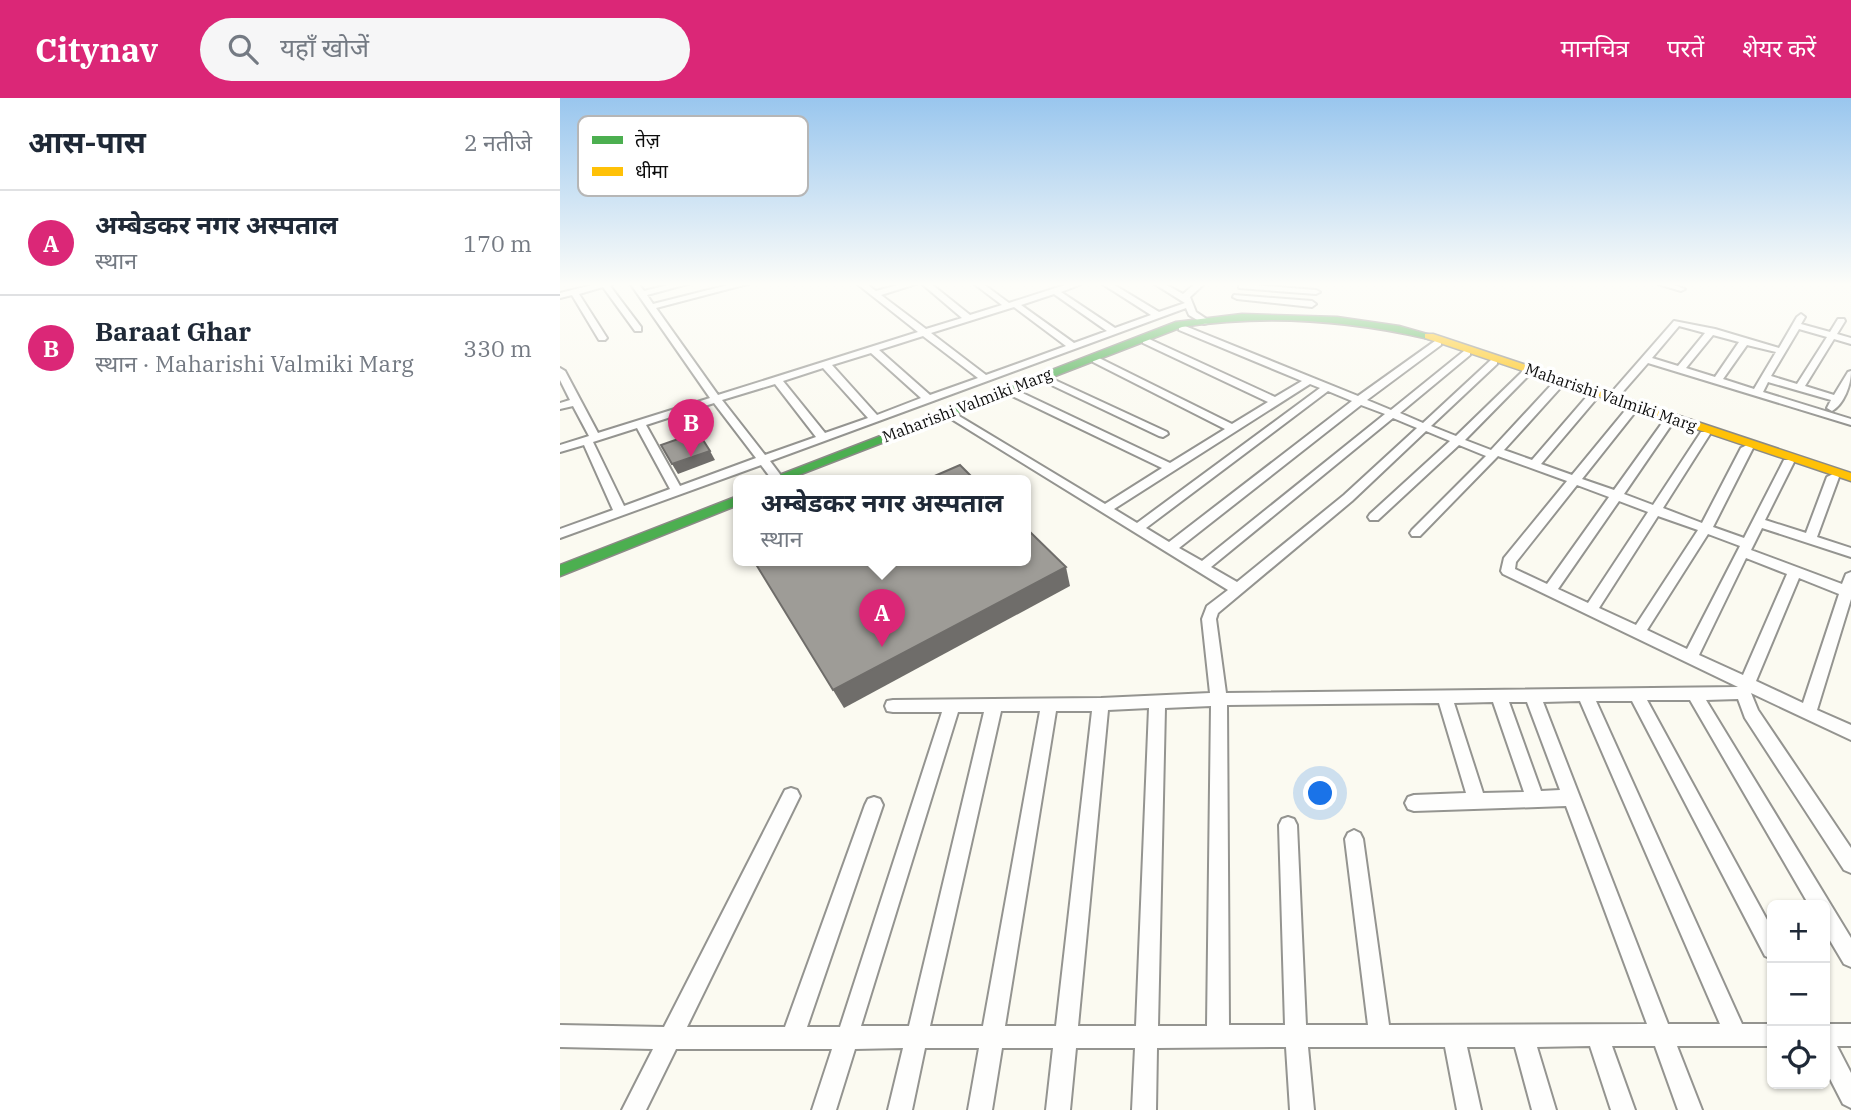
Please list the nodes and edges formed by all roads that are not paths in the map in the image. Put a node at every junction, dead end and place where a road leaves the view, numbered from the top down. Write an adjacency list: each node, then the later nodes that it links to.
1 (597, 330): 20 (street)
2 (668, 330): 49 (street)
3 (921, 330): 18 (street)
4 (934, 330): 18 (street)
5 (1049, 330): 25 (street)
6 (1162, 330): 80 (street, Maharishi Valmiki Marg)
7 (1176, 330): 22 (street, Maharishi Valmiki Marg)
8 (1187, 330): 41 (street)
9 (1375, 330): 24 (street, Maharishi Valmiki Marg)
10 (1408, 330): 51 (street, Maharishi Valmiki Marg)
11 (1671, 330): 29 (street)
12 (1709, 330): 17 (street)
13 (1793, 330): 27 (street)
14 (1820, 330): 19 (street)
15 (1835, 330): 19 (street)
16 (1113, 331): 25 (street)
17 (1712, 331): 21 (street); 33 (street)
18 (925, 333): 26 (street); 38 (street)
19 (1832, 335): 23 (street); 45 (street)
20 (602, 338)
21 (1745, 340): 27 (street); 42 (street)
22 (1146, 341): 30 (street, Maharishi Valmiki Marg); 55 (street)
23 (1851, 341)
24 (1438, 343): 28 (street, Maharishi Valmiki Marg); 52 (street)
25 (1072, 346): 38 (street)
26 (872, 349): 32 (street); 50 (street)
27 (1781, 351): 37 (street)
28 (1467, 353): 31 (street, Maharishi Valmiki Marg); 58 (street)
29 (1646, 359): 33 (street); 51 (street)
30 (1096, 360): 39 (street, Maharishi Valmiki Marg); 66 (street)
31 (1494, 362): 35 (street, Maharishi Valmiki Marg); 65 (street)
32 (825, 365): 40 (street); 61 (street)
33 (1681, 370): 42 (street)
34 (560, 371): 54 (street)
35 (1525, 373): 43 (street, Maharishi Valmiki Marg); 71 (street)
36 (1851, 374): 53 (street)
37 (1766, 378): 45 (street); 47 (street)
38 (985, 379): 50 (street)
39 (1046, 379): 46 (street, Maharishi Valmiki Marg); 67 (street)
40 (777, 380): 49 (street); 69 (street)
41 (1310, 380): 44 (street); 55 (street)
42 (1717, 381): 47 (street)
43 (1558, 384): 48 (street, Maharishi Valmiki Marg); 74 (street)
44 (1327, 387): 52 (street); 97 (street)
45 (1799, 388): 53 (street)
46 (1012, 392): 59 (street, Maharishi Valmiki Marg); 78 (street)
47 (1757, 393): 60 (street)
48 (1593, 396): 51 (street, Maharishi Valmiki Marg); 77 (street)
49 (716, 399): 64 (street); 75 (street)
50 (928, 399): 61 (street)
51 (1611, 399): 57 (street, Maharishi Valmiki Marg); 83 (street, Maharishi Valmiki Marg)
52 (1360, 400): 58 (street); 100 (street)
53 (1837, 400): 60 (street)
54 (576, 402): 56 (street); 70 (street)
55 (1277, 402): 66 (street)
56 (560, 406)
57 (1632, 409): 62 (street, Maharishi Valmiki Marg); 84 (street)
58 (1393, 412): 65 (street); 104 (street)
59 (950, 415): 81 (street, Maharishi Valmiki Marg); 90 (street)
60 (1828, 415): 63 (street)
61 (875, 419): 69 (street)
62 (1669, 421): 68 (street, Maharishi Valmiki Marg); 88 (street)
63 (1851, 422)
64 (640, 423): 70 (street); 86 (street)
65 (1425, 426): 71 (street); 108 (street)
66 (1233, 429): 78 (street)
67 (1163, 434)
68 (1705, 434): 72 (street, Maharishi Valmiki Marg); 91 (street)
69 (823, 438): 75 (street)
70 (591, 439): 73 (street); 92 (street)
71 (1458, 440): 74 (street); 93 (street)
72 (1747, 448): 76 (street, Maharishi Valmiki Marg); 95 (street)
73 (560, 449)
74 (1494, 453): 77 (street); 98 (street)
75 (761, 460): 79 (street); 86 (street)
76 (1788, 462): 82 (street, Maharishi Valmiki Marg); 94 (street)
77 (1534, 465): 84 (street)
78 (1171, 468): 90 (street)
79 (774, 475)
80 (791, 475)
81 (791, 475)
82 (1833, 477): 85 (street, Maharishi Valmiki Marg); 99 (street)
83 (1851, 477)
84 (1575, 480): 88 (street); 109 (street)
85 (1851, 483)
86 (677, 491): 92 (street)
87 (733, 495): 103 (street)
88 (1617, 496): 91 (street); 109 (street)
89 (733, 502): 105 (street)
90 (1105, 509): 97 (street)
91 (1657, 511): 95 (street); 110 (street)
92 (620, 512): 96 (street)
93 (1374, 517)
94 (1758, 522): 99 (street); 101 (street)
95 (1704, 528): 101 (street); 111 (street)
96 (562, 529)
97 (1137, 529): 100 (street)
98 (1416, 533)
99 (1810, 539): 102 (street)
100 (1170, 548): 104 (street)
101 (1745, 548): 106 (street); 112 (street)
102 (1851, 554)
103 (560, 563)
104 (1202, 568): 108 (street)
105 (560, 571)
106 (1796, 572): 107 (street); 113 (street)
107 (1850, 587): 127 (street)
108 (1237, 589): 120 (street)
109 (1549, 592): 110 (street)
110 (1590, 611): 111 (street)
111 (1638, 633): 112 (street)
112 (1690, 658): 113 (street)
113 (1745, 689): 114 (street); 127 (street); 137 (street)
114 (1694, 693): 115 (street); 138 (street)
115 (1636, 694): 116 (street); 140 (street)
116 (1585, 695): 117 (street); 149 (street)
117 (1533, 696): 118 (street); 130 (street)
118 (1499, 697): 119 (street); 131 (street)
119 (1445, 698): 120 (street); 132 (street)
120 (1219, 699): 121 (street); 152 (street)
121 (1157, 702): 123 (street); 151 (street)
122 (1049, 704): 123 (street); 124 (street); 160 (street)
123 (1101, 704): 150 (street)
124 (994, 705): 126 (street); 159 (street)
125 (893, 706): 126 (street)
126 (952, 706): 158 (street)
127 (1808, 713): 128 (street)
128 (1851, 733)
129 (791, 796): 156 (street)
130 (1572, 798): 131 (street); 148 (street)
131 (1535, 799): 132 (street)
132 (1477, 800): 133 (street)
133 (1414, 803)
134 (874, 805): 157 (street)
135 (1288, 825): 153 (street)
136 (1354, 839): 154 (street)
137 (1851, 864)
138 (1817, 900)
139 (1830, 921): 141 (street)
140 (1767, 940)
141 (1851, 957)
142 (1767, 1035): 149 (street)
143 (1830, 1035): 144 (street)
144 (1851, 1035)
145 (560, 1036): 156 (street)
146 (1524, 1036): 147 (street); 155 (street); 171 (street)
147 (1597, 1036): 148 (street); 172 (street)
148 (1661, 1036): 149 (street); 173 (street)
149 (1736, 1036)
150 (1068, 1037): 151 (street); 160 (street); 167 (street)
151 (1148, 1037): 152 (street); 168 (street)
152 (1218, 1037): 153 (street)
153 (1296, 1037): 154 (street); 169 (street)
154 (1380, 1037): 155 (street)
155 (1454, 1037): 170 (street)
156 (668, 1038): 157 (street); 163 (street)
157 (792, 1038): 158 (street)
158 (846, 1038): 159 (street); 164 (street)
159 (919, 1038): 160 (street); 165 (street)
160 (992, 1038): 166 (street)
161 (1830, 1056): 162 (street)
162 (1851, 1096)
163 (634, 1110)
164 (824, 1110)
165 (901, 1110)
166 (980, 1110)
167 (1058, 1110)
168 (1144, 1110)
169 (1302, 1110)
170 (1469, 1110)
171 (1544, 1110)
172 (1623, 1110)
173 (1690, 1110)

